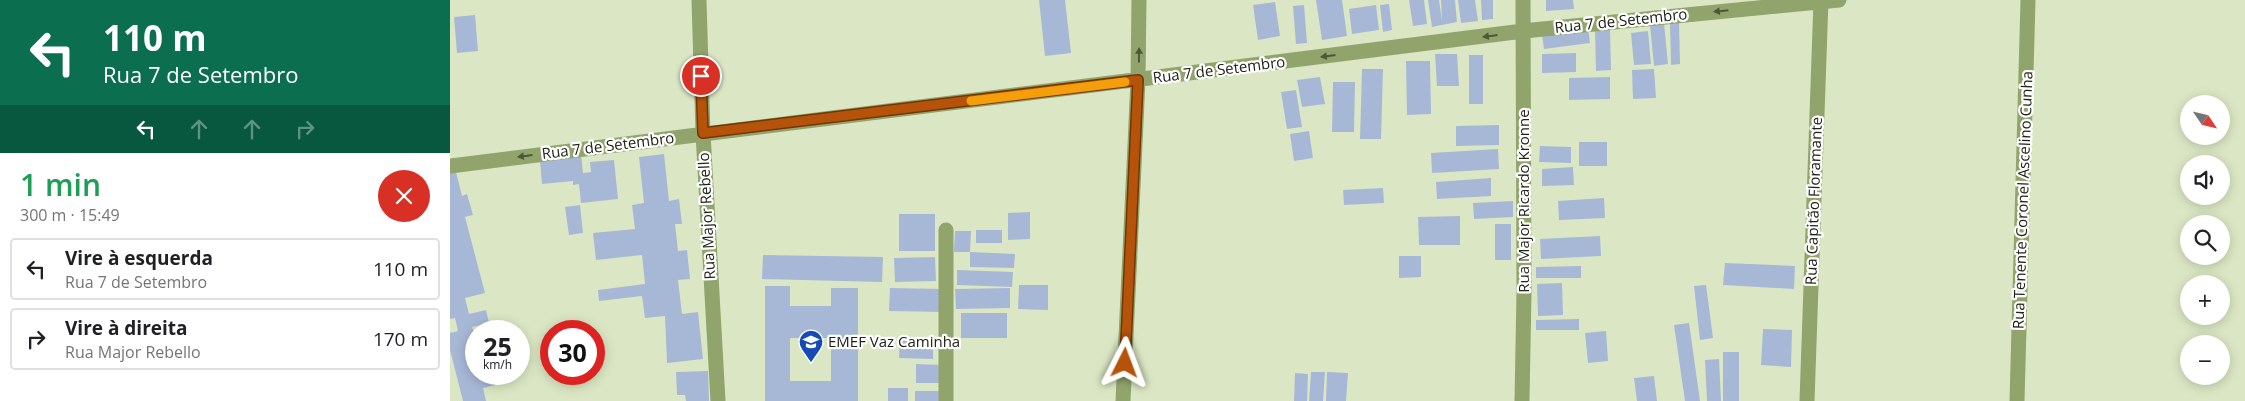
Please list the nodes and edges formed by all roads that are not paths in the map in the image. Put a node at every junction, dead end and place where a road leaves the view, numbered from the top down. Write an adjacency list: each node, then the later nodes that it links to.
1 (699, 0): 9 (street, Rua Major Rebello)
2 (1139, 0): 8 (street, one-way to 2)
3 (1523, 0): 7 (street, Rua Major Ricardo Kronne)
4 (1821, 0): 5 (street, Rua 7 de Setembro); 7 (street, Rua 7 de Setembro, one-way to 7); 16 (street, Rua Capitão Floramante)
5 (1839, 0)
6 (2028, 0): 17 (street, Rua Tenente Coronel Ascelino Cunha)
7 (1523, 31): 8 (street, Rua 7 de Setembro, one-way to 8); 15 (street, Rua Major Ricardo Kronne)
8 (1138, 80): 9 (street, Rua 7 de Setembro); 14 (street)
9 (703, 133): 10 (street, Rua 7 de Setembro, one-way to 10); 12 (street, Rua Major Rebello)
10 (450, 166)
11 (946, 230): 13 (street)
12 (718, 401)
13 (946, 401)
14 (1123, 401)
15 (1522, 401)
16 (1807, 401)
17 (2017, 401)

